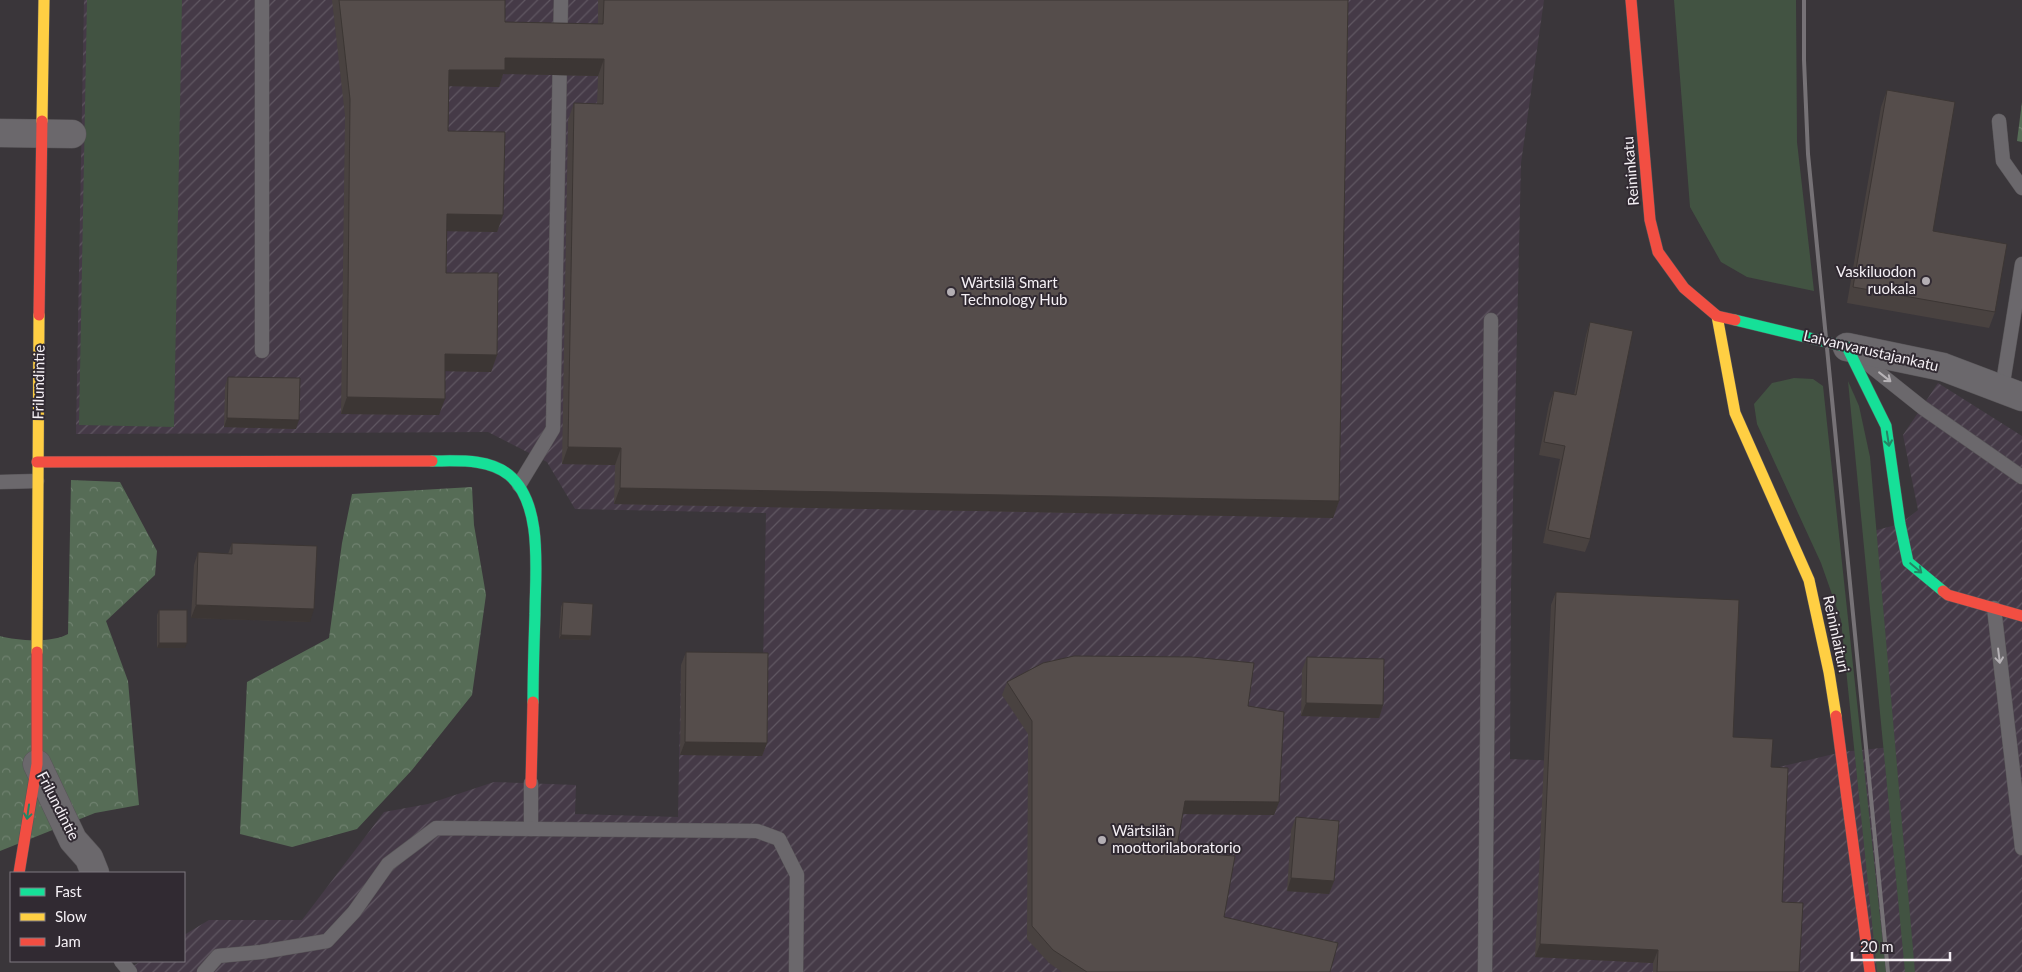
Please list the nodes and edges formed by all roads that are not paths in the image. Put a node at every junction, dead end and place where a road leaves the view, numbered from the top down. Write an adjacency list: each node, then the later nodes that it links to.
1 (44, 0): 7 (street, Frilundintie)
2 (262, 0): 14 (lane)
3 (561, 0): 20 (lane)
4 (1631, 0): 11 (street, Reininkatu)
5 (1999, 121): 9 (lane)
6 (0, 133): 7 (street)
7 (42, 133): 8 (street); 16 (street, Frilundintie)
8 (72, 134)
9 (2022, 188)
10 (2022, 264): 15 (lane)
11 (1717, 316): 13 (street, Laivanvarustajankatu); 34 (street, Reininlaituri)
12 (1491, 320): 33 (lane)
13 (1847, 347): 15 (street, Laivanvarustajankatu); 17 (lane, one-way to 17); 21 (street, one-way to 21)
14 (262, 351)
15 (2012, 393)
16 (37, 462): 18 (street, Frilundintie); 20 (street)
17 (2022, 477)
18 (37, 481): 19 (lane); 23 (street, Frilundintie)
19 (0, 482)
20 (519, 485): 24 (street)
21 (1994, 608): 22 (street); 26 (lane, one-way to 26)
22 (2022, 616)
23 (37, 764): 27 (street, Frilundintie, one-way to 27); 28 (street, Frilundintie)
24 (531, 783): 25 (lane)
25 (531, 829): 31 (lane); 32 (lane)
26 (2022, 848)
27 (19, 872)
28 (95, 872)
29 (122, 962): 30 (lane)
30 (130, 972)
31 (204, 972)
32 (796, 972)
33 (1485, 972)
34 (1870, 972)

